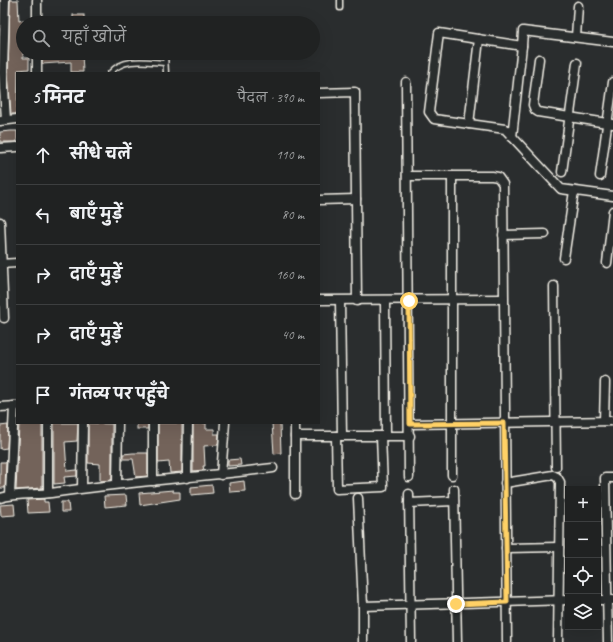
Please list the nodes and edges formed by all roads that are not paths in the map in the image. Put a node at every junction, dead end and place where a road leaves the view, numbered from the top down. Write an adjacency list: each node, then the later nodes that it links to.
1 (5, 0): 23 (street)
2 (37, 0): 6 (street)
3 (340, 0): 5 (lane)
4 (578, 6): 7 (street)
5 (340, 8)
6 (37, 16)
7 (576, 37): 9 (street); 10 (street)
8 (479, 40): 10 (street); 25 (street); 25 (street)
9 (613, 42)
10 (522, 46): 26 (street)
11 (539, 59): 21 (street)
12 (37, 60): 15 (street)
13 (165, 63): 16 (lane); 17 (lane)
14 (577, 63): 21 (street)
15 (37, 72)
16 (111, 72)
17 (166, 72)
18 (406, 82): 30 (street)
19 (613, 82): 24 (street)
20 (320, 93): 35 (street)
21 (569, 117): 24 (street); 29 (street)
22 (16, 119): 23 (street)
23 (3, 121)
24 (610, 123): 32 (street)
25 (469, 124): 26 (street)
26 (512, 136): 33 (street)
27 (16, 147): 28 (street)
28 (0, 148)
29 (562, 172)
30 (407, 176): 31 (street); 51 (street)
31 (452, 176): 39 (street); 52 (street)
32 (600, 176)
33 (574, 191): 34 (street); 41 (street)
34 (613, 196)
35 (356, 199): 36 (street); 49 (street)
36 (320, 200)
37 (613, 211): 43 (street)
38 (0, 222): 44 (street)
39 (503, 234): 40 (street); 46 (street)
40 (545, 234)
41 (564, 258)
42 (16, 263): 44 (street)
43 (607, 263)
44 (1, 264): 53 (street)
45 (554, 286): 59 (street)
46 (503, 299): 52 (street); 60 (street)
47 (320, 300): 48 (street)
48 (340, 300): 49 (street); 71 (street)
49 (357, 301): 50 (street)
50 (385, 301): 51 (street); 72 (street)
51 (409, 301): 52 (street); 68 (street)
52 (452, 301): 69 (street)
53 (4, 318)
54 (604, 382): 57 (street)
55 (15, 406): 56 (street); 89 (street)
56 (0, 407)
57 (604, 421): 58 (street); 59 (street)
58 (613, 421)
59 (556, 422): 60 (street); 74 (street)
60 (504, 423): 69 (street); 82 (street)
61 (48, 424): 86 (street)
62 (83, 424): 84 (street)
63 (118, 424): 83 (street)
64 (153, 424): 81 (street)
65 (188, 424): 79 (street)
66 (225, 424): 76 (street)
67 (295, 424): 70 (street)
68 (410, 424): 69 (street); 73 (street)
69 (452, 424): 77 (street)
70 (295, 436): 71 (street); 87 (street)
71 (339, 436): 72 (street); 72 (street)
72 (384, 436): 73 (street)
73 (410, 436): 78 (street)
74 (556, 467)
75 (273, 468): 76 (street)
76 (221, 475): 79 (street)
77 (452, 475)
78 (410, 477)
79 (187, 478): 81 (street)
80 (613, 478): 97 (street)
81 (153, 481): 83 (street)
82 (506, 483): 94 (street); 95 (street)
83 (117, 484): 84 (street)
84 (82, 488): 86 (street)
85 (454, 489): 92 (street)
86 (48, 493): 89 (street)
87 (295, 494)
88 (410, 494): 93 (street)
89 (10, 495): 90 (street)
90 (0, 498)
91 (358, 498): 101 (street)
92 (454, 501): 93 (street); 99 (street)
93 (409, 503): 100 (street)
94 (559, 547): 95 (street); 96 (street)
95 (506, 548): 98 (street)
96 (564, 600): 98 (street); 106 (street)
97 (610, 600): 107 (street)
98 (507, 602): 99 (street); 105 (street)
99 (456, 604): 100 (street); 104 (street)
100 (410, 605): 101 (street); 103 (street)
101 (363, 606): 102 (street)
102 (363, 642)
103 (410, 642)
104 (457, 642)
105 (508, 642)
106 (558, 642)
107 (608, 642)

